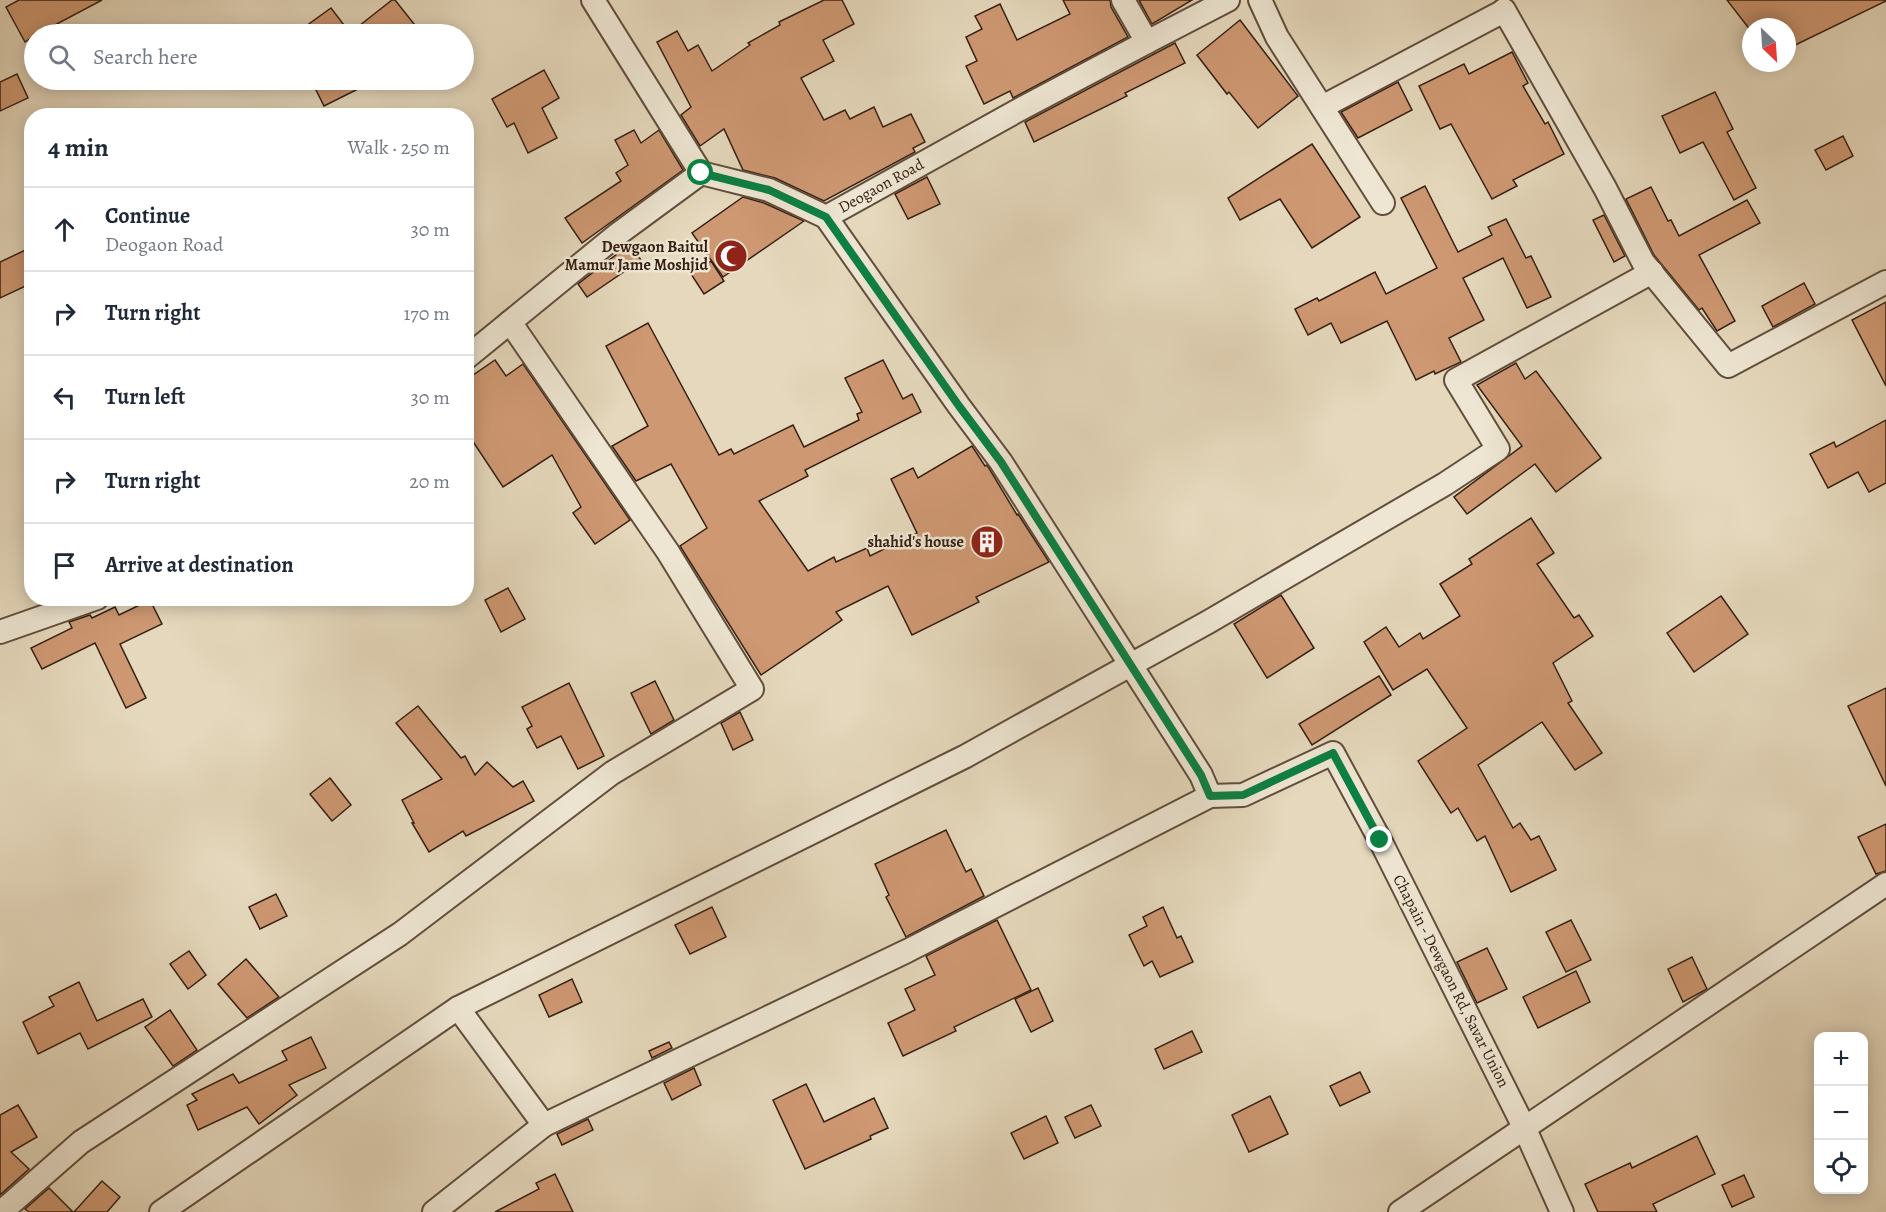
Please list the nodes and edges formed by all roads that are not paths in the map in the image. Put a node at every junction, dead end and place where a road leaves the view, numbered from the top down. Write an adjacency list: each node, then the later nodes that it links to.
1 (593, 0): 8 (street)
2 (1123, 0): 6 (street)
3 (1228, 0): 6 (street, Deogaon Road)
4 (1260, 0): 7 (street)
5 (1504, 6): 7 (street); 11 (street)
6 (1147, 42): 10 (street, Deogaon Road)
7 (1322, 107): 9 (street)
8 (701, 173): 10 (street, Deogaon Road); 13 (street)
9 (1383, 203)
10 (826, 217): 17 (street)
11 (1652, 272): 12 (street); 17 (street)
12 (1886, 282)
13 (510, 322): 14 (street); 23 (street)
14 (474, 351)
15 (74, 606): 16 (street)
16 (0, 632)
17 (1132, 665): 18 (street); 20 (street)
18 (1210, 796): 21 (street); 22 (street, Chapain - Dewgaon Rd, Savar Union)
19 (1886, 884): 22 (street)
20 (458, 1008): 21 (street); 24 (street)
21 (544, 1125): 25 (street)
22 (1524, 1127): 26 (street); 27 (street, Chapain - Dewgaon Rd, Savar Union)
23 (7, 1206)
24 (161, 1212)
25 (434, 1212)
26 (1400, 1212)
27 (1562, 1212)

